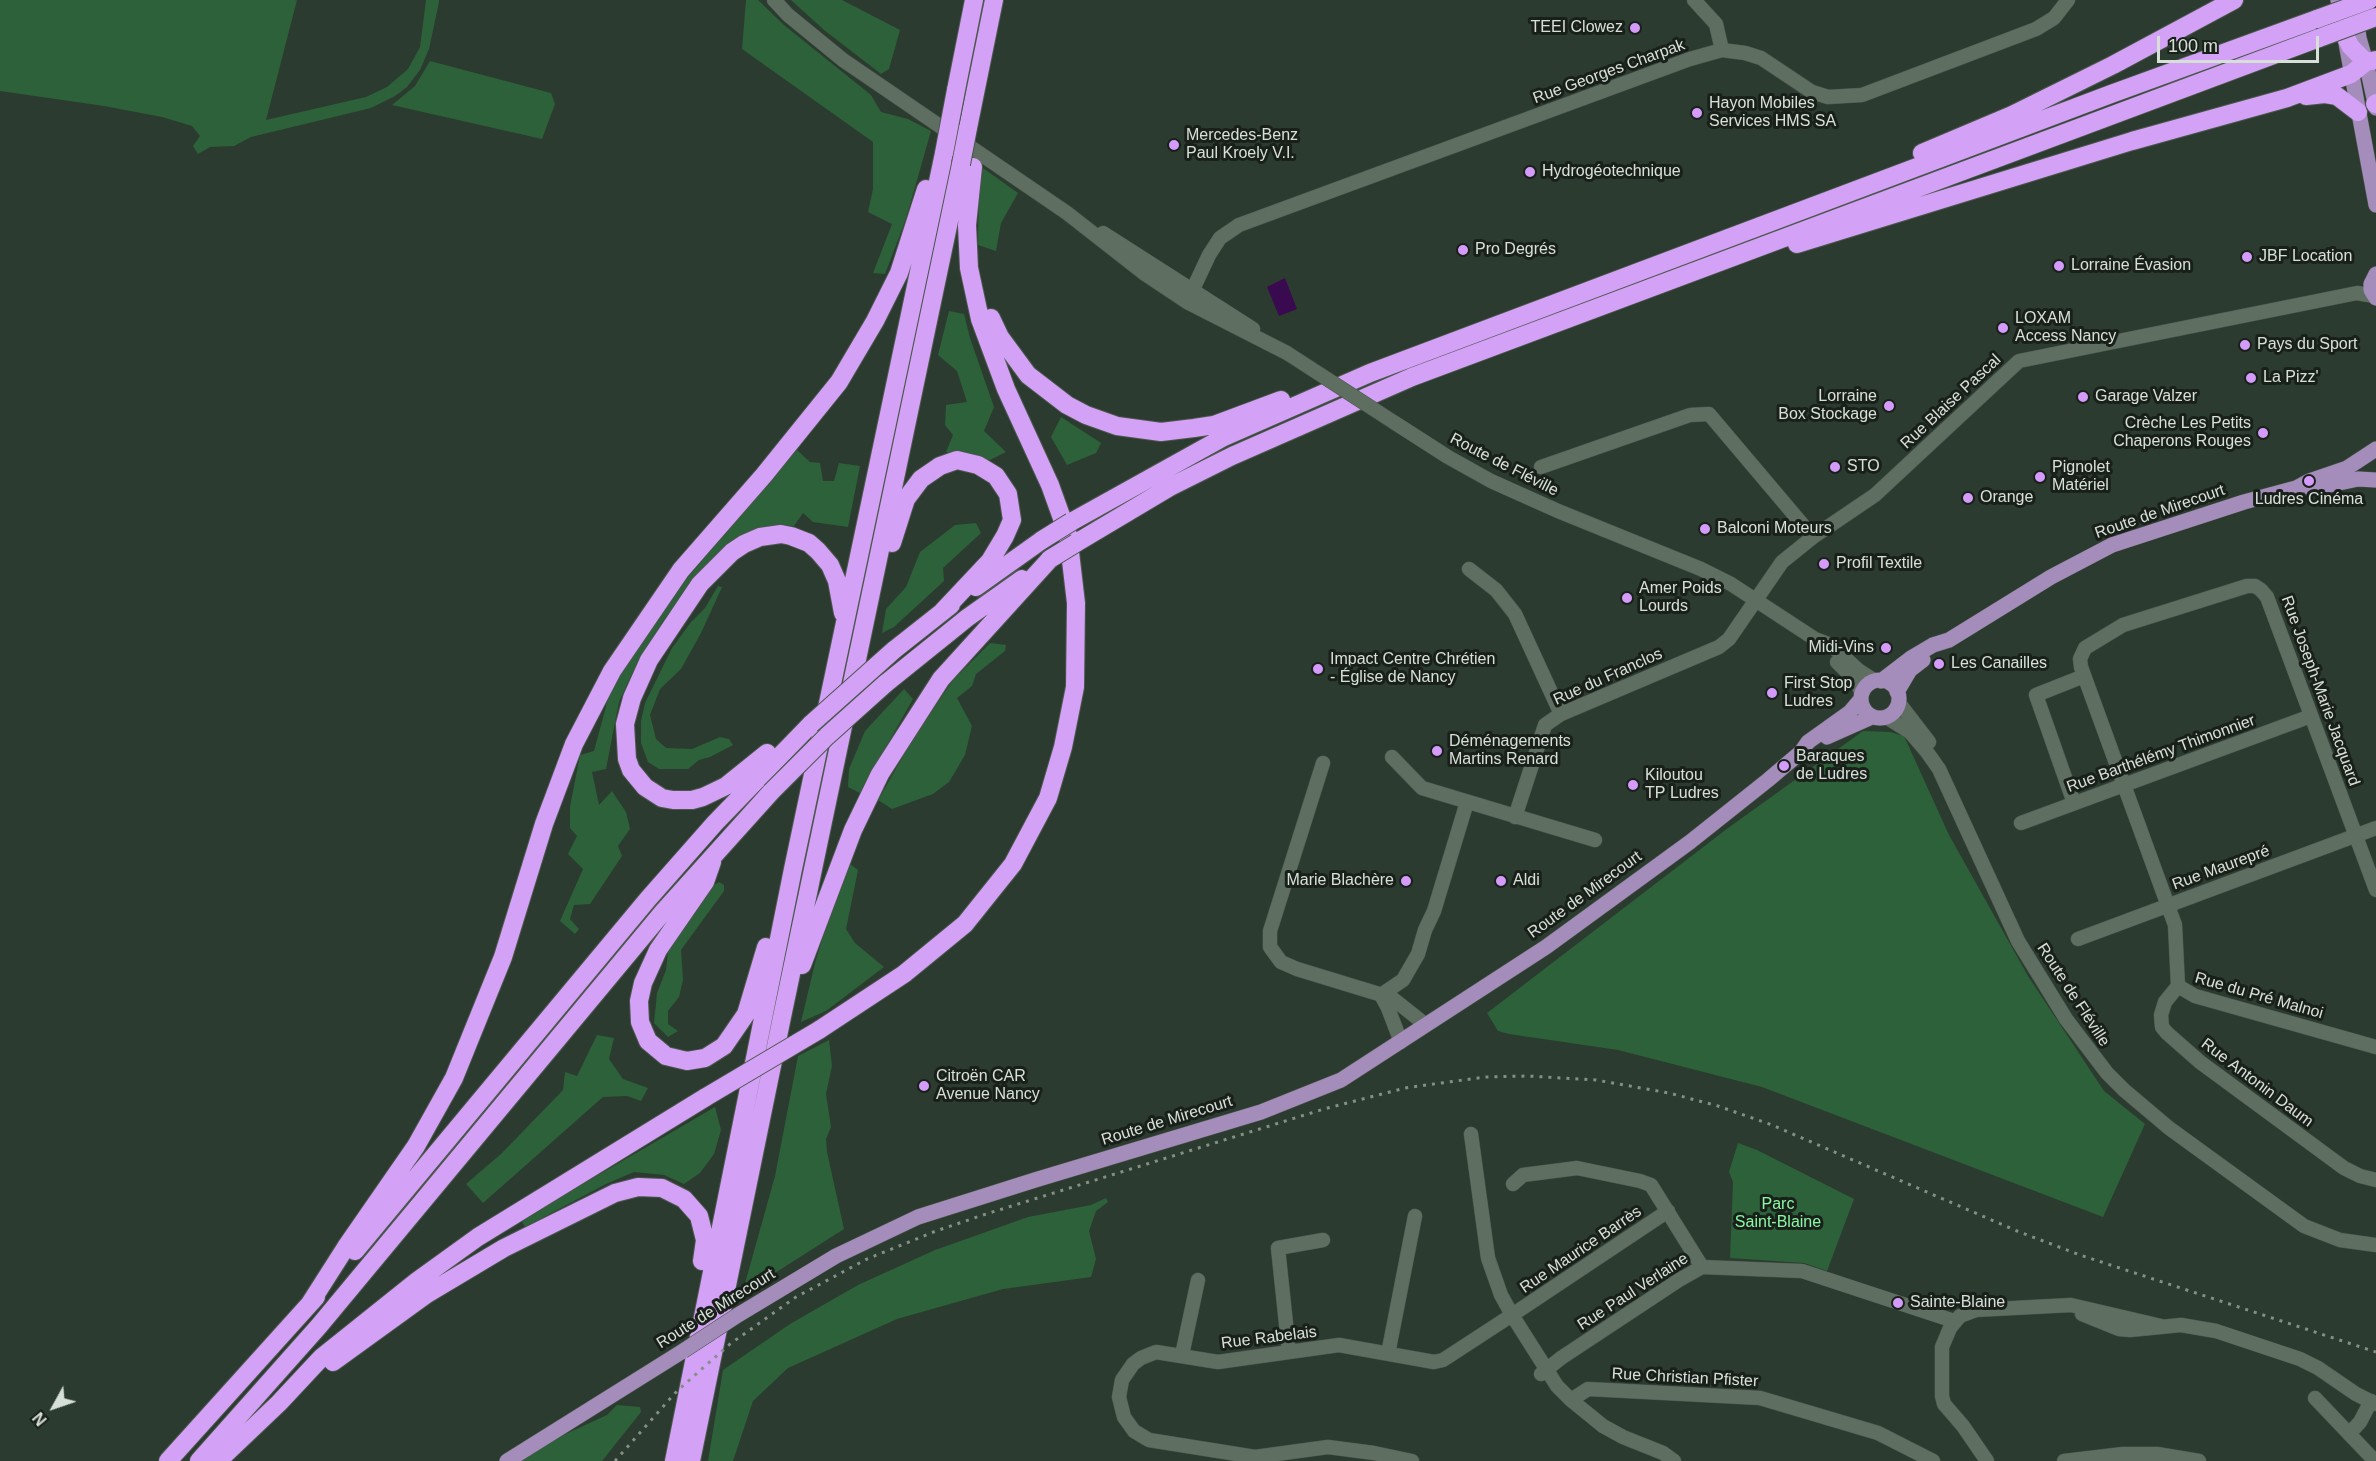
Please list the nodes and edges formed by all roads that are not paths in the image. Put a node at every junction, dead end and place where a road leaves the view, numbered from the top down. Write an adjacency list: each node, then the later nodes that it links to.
1 (774, 0): 26 (street, Route de Fléville)
2 (974, 0): 18 (highway, bridge)
3 (993, 0): 19 (highway, bridge)
4 (1694, 0): 12 (street)
5 (2068, 0): 12 (street, Rue Georges Charpak)
6 (2234, 0): 21 (highway)
7 (2338, 0): 11 (main road)
8 (2354, 0): 13 (main road)
9 (2369, 0): 21 (highway, bridge)
10 (2376, 17): 22 (highway, bridge)
11 (2344, 34): 13 (highway); 14 (main road)
12 (1722, 50): 26 (street, Rue Georges Charpak)
13 (2371, 61): 14 (highway); 16 (main road)
14 (2351, 74): 15 (highway); 17 (main road)
15 (2287, 98): 17 (highway); 22 (highway)
16 (2376, 105)
17 (2358, 112): 20 (main road)
18 (940, 150): 38 (highway); 82 (highway)
19 (967, 165): 23 (highway); 41 (highway)
20 (2376, 205)
21 (1785, 217): 28 (highway)
22 (1745, 253): 34 (highway, bridge)
23 (969, 268): 28 (highway); 93 (highway, bridge)
24 (2374, 276): 25 (street); 27 (main road)
25 (2357, 293): 27 (street); 33 (street, Rue Blaise Pascal)
26 (1189, 296): 36 (street, Route de Fléville, bridge)
27 (2375, 297)
28 (1327, 391): 37 (highway, bridge)
29 (2376, 449): 32 (main road, Route de Mirecourt)
30 (1541, 467): 33 (street)
31 (2376, 480): 32 (main road, Route de Mirecourt)
32 (2296, 488): 40 (main road, Route de Mirecourt)
33 (1813, 537): 36 (street, Rue Blaise Pascal)
34 (1050, 559): 62 (highway, bridge); 69 (highway)
35 (1469, 569): 46 (street)
36 (1756, 599): 39 (street, Route de Fléville); 46 (street, Rue du Franclos)
37 (942, 612): 41 (highway); 49 (highway, bridge)
38 (845, 625): 49 (highway); 63 (highway)
39 (1815, 639): 43 (street, Route de Fléville); 44 (street, Route de Fléville)
40 (1948, 640): 43 (main road, Route de Mirecourt); 45 (main road, Route de Mirecourt)
41 (857, 656): 69 (highway)
42 (2084, 676): 47 (street, Rue Joseph-Marie Jacquard); 54 (street, Rue Joseph-Marie Jacquard); 56 (street)
43 (1878, 681): 44 (main road); 45 (main road)
44 (1862, 696): 48 (main road); 50 (main road, Route de Mirecourt)
45 (1898, 697): 48 (main road); 53 (street, Route de Fléville)
46 (1561, 714): 57 (street, Rue du Franclos)
47 (2312, 716): 54 (street, Rue Barthélémy Thimonnier); 60 (street, Rue Joseph-Marie Jacquard)
48 (1879, 717): 50 (main road, Route de Mirecourt); 53 (street, Route de Fléville)
49 (781, 747): 82 (highway)
50 (1801, 752): 70 (main road, Route de Mirecourt)
51 (1392, 757): 55 (street)
52 (1323, 763): 68 (street)
53 (1939, 769): 79 (street, Route de Fléville)
54 (2125, 785): 56 (street, Rue Barthélémy Thimonnier); 65 (street, Rue Joseph-Marie Jacquard)
55 (1467, 802): 57 (street); 68 (street)
56 (2074, 803): 58 (street, Rue Barthélémy Thimonnier)
57 (1515, 817): 61 (street)
58 (2021, 823)
59 (2376, 828): 60 (street, Rue Maurepré)
60 (2356, 836): 64 (street, Rue Joseph-Marie Jacquard); 65 (street, Rue Maurepré)
61 (1595, 840)
62 (715, 851): 63 (highway); 96 (highway)
63 (793, 869): 85 (highway)
64 (2376, 890)
65 (2169, 905): 66 (street, Rue Maurepré); 67 (street, Rue du Pré Malnoi)
66 (2078, 939)
67 (2178, 986): 72 (street, Rue du Pré Malnoi); 74 (street, Rue Antonin Daum)
68 (1381, 995): 70 (street); 71 (street)
69 (782, 1017): 100 (highway)
70 (1426, 1025): 71 (main road, Route de Mirecourt)
71 (1401, 1042): 98 (main road, Route de Mirecourt, bridge)
72 (2376, 1047)
73 (1471, 1134): 83 (street)
74 (2376, 1180)
75 (1513, 1184): 76 (street)
76 (1668, 1211): 80 (street); 83 (street, Rue Maurice Barrès)
77 (1415, 1216): 87 (street)
78 (1323, 1240): 86 (street)
79 (2376, 1245)
80 (1702, 1267): 84 (street, Rue Paul Verlaine); 89 (street, Rue Paul Verlaine)
81 (1198, 1280): 88 (street)
82 (309, 1305): 95 (highway)
83 (1512, 1315): 87 (street, Rue Rabelais); 89 (street)
84 (1954, 1322): 92 (street); 104 (street)
85 (700, 1326): 93 (highway); 99 (highway)
86 (1289, 1352): 87 (street, Rue Rabelais); 88 (street, Rue Rabelais)
87 (1388, 1354)
88 (1182, 1355): 101 (street, Rue Rabelais)
89 (1543, 1373): 91 (street)
90 (2315, 1398): 94 (street)
91 (1572, 1400): 102 (street); 103 (street, Rue Christian Pfister)
92 (2373, 1402): 94 (street)
93 (279, 1403): 97 (highway)
94 (2349, 1434): 107 (street)
95 (168, 1461)
96 (199, 1461)
97 (218, 1461)
98 (507, 1461)
99 (674, 1461)
100 (691, 1461)
101 (1412, 1461)
102 (1674, 1461)
103 (1933, 1461)
104 (1987, 1461)
105 (2064, 1461): 106 (street)
106 (2199, 1461)
107 (2375, 1461)

